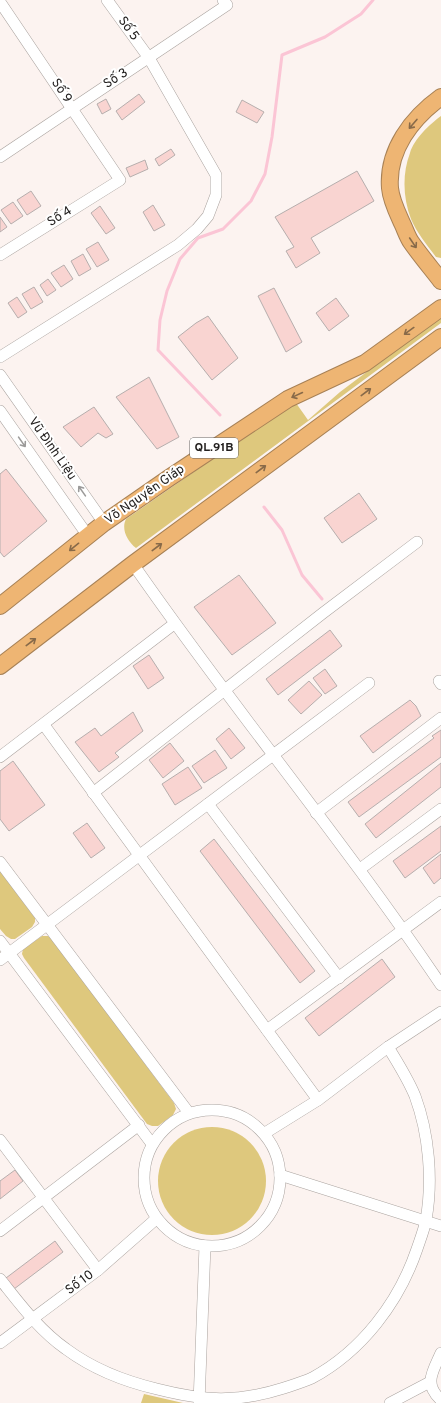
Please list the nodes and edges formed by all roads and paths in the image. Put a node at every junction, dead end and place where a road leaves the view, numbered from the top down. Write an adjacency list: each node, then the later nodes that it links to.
1 (107, 0): 4 (street, Số 5)
2 (223, 0): 4 (street, Số 3)
3 (0, 2): 6 (street, Số 9)
4 (149, 58): 6 (street, Số 3); 14 (street, Số 5)
5 (441, 97): 10 (highway, one-way to 10)
6 (72, 108): 7 (street, Số 3); 8 (street, Số 9)
7 (0, 157)
8 (120, 180): 9 (street, Số 4)
9 (0, 254)
10 (441, 280)
11 (441, 308): 18 (highway, Võ Nguyên Giáp / QL.91B, one-way to 18)
12 (441, 337): 15 (highway)
13 (441, 351): 15 (highway)
14 (0, 357)
15 (413, 357): 21 (highway, one-way to 15)
16 (0, 375): 18 (street, Vũ Đình Liệu, one-way to 16)
17 (0, 411): 19 (street, Vũ Đình Liệu, one-way to 19)
18 (104, 523): 19 (highway, Võ Nguyên Giáp / QL.91B)
19 (88, 536): 22 (highway, Võ Nguyên Giáp / QL.91B, one-way to 22)
20 (417, 542): 26 (street)
21 (133, 564): 23 (street); 24 (highway, one-way to 21)
22 (0, 606)
23 (174, 624): 26 (street); 28 (street)
24 (0, 666)
25 (369, 684): 29 (street)
26 (225, 690): 29 (street); 31 (street)
27 (441, 718): 34 (street)
28 (44, 725): 30 (street); 31 (street)
29 (273, 756): 32 (street); 34 (street)
30 (0, 757)
31 (93, 793): 35 (street)
32 (208, 804): 35 (street); 43 (street)
33 (441, 810): 37 (street)
34 (316, 813): 37 (street)
35 (139, 856): 39 (street); 46 (street)
36 (0, 862): 39 (street)
37 (360, 869): 40 (street)
38 (441, 902): 40 (street)
39 (48, 925): 42 (street); 49 (street)
40 (404, 929): 43 (street); 44 (street)
41 (0, 941): 42 (street)
42 (5, 957): 50 (street)
43 (338, 978): 46 (street)
44 (441, 985)
45 (441, 1012): 47 (street)
46 (267, 1030): 48 (street)
47 (388, 1047): 48 (street); 57 (street)
48 (318, 1100): 51 (street)
49 (189, 1113): 51 (street); 53 (street)
50 (139, 1125): 53 (street); 55 (street)
51 (264, 1133): 54 (street)
52 (0, 1140): 55 (street)
53 (152, 1144): 56 (street)
54 (280, 1175): 57 (street); 60 (street)
55 (44, 1198): 59 (street); 61 (street)
56 (156, 1219): 60 (street); 61 (street, Số 10)
57 (426, 1221): 58 (street); 68 (street)
58 (441, 1226)
59 (0, 1231)
60 (205, 1246): 68 (street)
61 (98, 1270): 63 (street, Số 10)
62 (0, 1279): 63 (street)
63 (33, 1319): 64 (street, Số 10); 68 (street)
64 (0, 1343)
65 (441, 1353): 66 (street)
66 (430, 1382): 67 (street); 69 (street)
67 (441, 1400)
68 (199, 1401)
69 (390, 1403)

